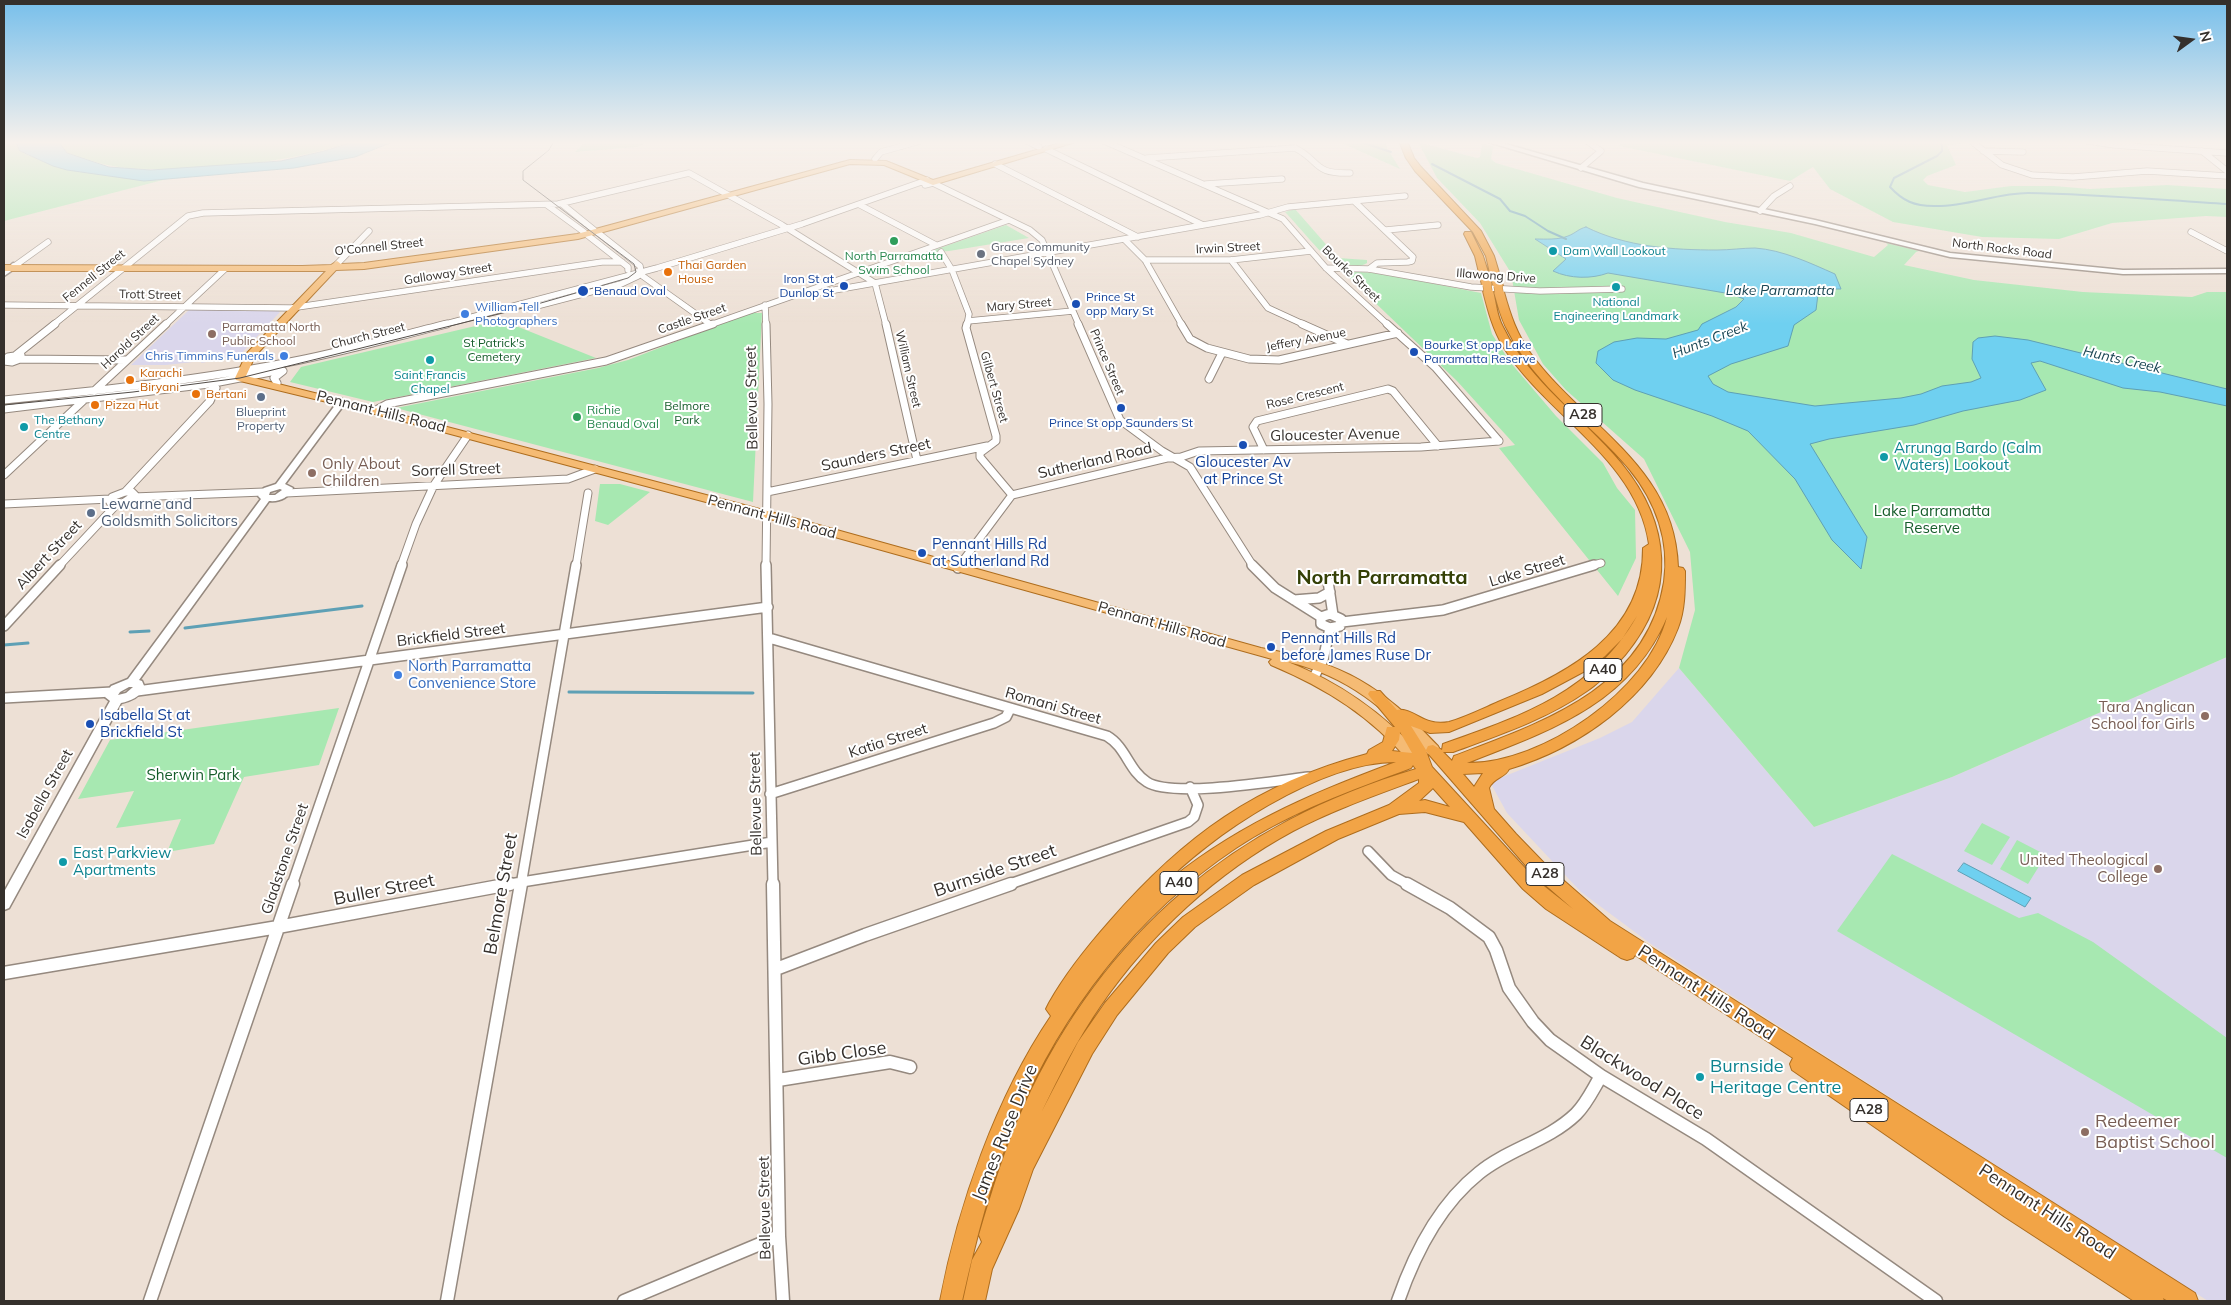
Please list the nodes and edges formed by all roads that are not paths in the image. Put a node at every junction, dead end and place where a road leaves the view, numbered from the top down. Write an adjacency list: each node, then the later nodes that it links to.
1 (570, 202): 14 (street)
2 (699, 202): 25 (main road, O'Connell Street)
3 (741, 202): 22 (street)
4 (868, 202): 15 (street, Church Street)
5 (971, 202): 19 (street, Prince Street)
6 (1068, 202): 27 (street)
7 (1153, 202): 21 (street)
8 (1245, 202): 18 (street, Bourke Street)
9 (1354, 202): 18 (street); 23 (street)
10 (1440, 202): 54 (highway, James Ruse Drive / A28)
11 (1451, 202): 54 (highway, James Ruse Drive / A28)
12 (1719, 202): 17 (main road, North Rocks Road)
13 (1768, 202): 17 (street)
14 (562, 204): 16 (street); 25 (street)
15 (861, 204): 22 (street, Church Street); 30 (street)
16 (544, 205): 25 (street); 42 (street, Fennell Street)
17 (1760, 211): 48 (main road, North Rocks Road)
18 (1270, 213): 21 (street); 31 (street, Bourke Street)
19 (1009, 220): 30 (street, Castle Street); 34 (street, Prince Street)
20 (1438, 225): 23 (street)
21 (1203, 226): 27 (street)
22 (788, 229): 49 (street, Church Street); 50 (street)
23 (1386, 230): 45 (street)
24 (369, 231): 40 (street)
25 (590, 232): 35 (street); 40 (main road, O'Connell Street); 49 (street)
26 (2192, 232): 32 (street)
27 (1138, 238): 28 (street)
28 (1125, 240): 34 (street); 36 (street, Jeffery Avenue)
29 (48, 242): 41 (street)
30 (936, 245): 50 (street, Castle Street)
31 (1311, 251): 37 (street, Irwin Street); 43 (street, Bourke Street)
32 (2227, 251)
33 (941, 252): 47 (street, Gilbert Street)
34 (1048, 253): 47 (street); 62 (street, Prince Street)
35 (614, 255): 38 (street, Galloway Street); 39 (street)
36 (1145, 260): 37 (street, Irwin Street); 67 (street, Jeffery Avenue)
37 (1231, 260): 66 (street)
38 (602, 262): 39 (street, Galloway Street); 61 (street, Galloway Street)
39 (622, 262): 46 (street)
40 (335, 266): 42 (main road, O'Connell Street); 44 (main road, O'Connell Street); 61 (main road)
41 (9, 267): 42 (main road, O'Connell Street); 51 (street)
42 (123, 267): 44 (main road, O'Connell Street); 59 (street, Fennell Street)
43 (1326, 268): 45 (street); 65 (street, Bourke Street)
44 (225, 269): 60 (street, Harold Street)
45 (1369, 269): 55 (street, Illawong Drive)
46 (628, 270): 49 (street); 52 (street, Church Street)
47 (952, 270): 53 (street); 63 (street, Gilbert Street)
48 (2227, 270)
49 (642, 273): 52 (street, Church Street); 64 (street); 71 (street, Church Street)
50 (857, 273): 53 (street); 56 (street, Castle Street)
51 (4, 274)
52 (622, 276): 72 (street, Church Street)
53 (875, 283): 56 (street); 88 (street, William Street)
54 (1493, 288): 101 (highway, James Ruse Drive / A28); 103 (highway, James Ruse Drive / A28)
55 (1622, 289)
56 (804, 291): 57 (street, Castle Street)
57 (765, 305): 64 (street, Castle Street); 94 (street, Bellevue Street)
58 (4, 306): 59 (street, Trott Street)
59 (75, 306): 60 (street, Trott Street); 68 (street, Fennell Street)
60 (184, 307): 61 (street, Trott Street); 69 (street, Harold Street)
61 (297, 307): 72 (main road)
62 (1073, 311): 63 (street, Mary Street); 87 (street, Prince Street)
63 (968, 321): 84 (street, Gilbert Street)
64 (710, 324): 81 (street, Castle Street)
65 (1398, 333): 66 (street, Jeffery Avenue); 83 (street, Bourke Street)
66 (1347, 344): 67 (street, Jeffery Avenue)
67 (1222, 352): 73 (street)
68 (18, 357): 69 (street); 70 (street)
69 (128, 360): 76 (street, Harold Street)
70 (5, 361)
71 (292, 366): 72 (street, Church Street); 75 (street)
72 (247, 376): 74 (street, Church Street); 75 (main road, Pennant Hills Road); 76 (street, Church Street)
73 (1209, 379)
74 (208, 384): 78 (street, Church Street); 93 (street)
75 (279, 385): 79 (main road, Pennant Hills Road)
76 (94, 391): 77 (street, Church Street)
77 (4, 400)
78 (84, 400): 80 (street, Church Street); 90 (street)
79 (342, 402): 81 (main road, Pennant Hills Road); 92 (street)
80 (4, 408)
81 (376, 410): 82 (main road, Pennant Hills Road)
82 (468, 434): 89 (main road, Pennant Hills Road); 91 (street, Gladstone Street)
83 (1499, 441): 85 (street, Gloucester Avenue)
84 (991, 446): 88 (street, Saunders Street); 97 (street, Gilbert Street)
85 (1438, 446): 86 (street, Gloucester Avenue); 86 (street, Rose Crescent)
86 (1264, 450): 87 (street, Gloucester Avenue)
87 (1173, 458): 97 (street, Sutherland Road); 108 (street, Sutherland Road)
88 (917, 460): 94 (street, Saunders Street)
89 (595, 469): 91 (street, Sorrell Street); 102 (main road, Pennant Hills Road)
90 (4, 475)
91 (434, 485): 92 (street, Sorrell Street); 117 (street, Gladstone Street)
92 (283, 489): 96 (street)
93 (125, 492): 98 (street); 99 (street)
94 (768, 492): 102 (street, Bellevue Street)
95 (588, 493): 115 (street, Belmore Street)
96 (265, 495): 98 (street); 119 (street)
97 (1012, 495): 105 (street)
98 (133, 497): 99 (street)
99 (114, 501): 100 (street); 113 (street, Albert Street)
100 (4, 504)
101 (1645, 513): 125 (highway, A28); 127 (highway, James Ruse Drive / A40)
102 (766, 515): 105 (main road, Pennant Hills Road); 109 (street, Bellevue Street)
103 (1670, 536): 127 (highway, James Ruse Drive / A40); 128 (highway, A28)
104 (1601, 563): 112 (street, Lake Street)
105 (958, 568): 118 (main road, Pennant Hills Road)
106 (1328, 581): 107 (street)
107 (1330, 592): 108 (street); 110 (street)
108 (1293, 600): 111 (street, Sutherland Road)
109 (768, 607): 115 (street, Brickfield Street); 116 (street, Bellevue Street)
110 (1333, 615): 111 (street); 112 (street)
111 (1321, 617): 114 (street, Sutherland Road)
112 (1342, 622): 114 (street, Lake Street)
113 (4, 626)
114 (1330, 628): 118 (street)
115 (565, 634): 117 (street, Brickfield Street); 138 (street, Belmore Street)
116 (768, 638): 123 (street, Romani Street); 132 (street, Bellevue Street)
117 (368, 659): 119 (street, Brickfield Street); 140 (street, Gladstone Street)
118 (1317, 672): 120 (main road, Pennant Hills Road); 126 (main road, Pennant Hills Road)
119 (134, 687): 121 (street)
120 (1375, 694): 124 (main road, Pennant Hills Road); 127 (highway)
121 (114, 695): 122 (street); 139 (street, Isabella Street)
122 (4, 698)
123 (1010, 709): 131 (street, Romani Street); 132 (street, Katia Street)
124 (1400, 714): 125 (highway); 127 (main road, Pennant Hills Road)
125 (1462, 722): 127 (highway, A28)
126 (1392, 731): 127 (main road, Pennant Hills Road); 129 (highway)
127 (1431, 762): 128 (highway); 129 (highway); 133 (highway); 134 (highway, Pennant Hills Road); 135 (highway, Pennant Hills Road); 146 (highway, James Ruse Drive / A40); 148 (highway, James Ruse Drive / A40)
128 (1513, 762): 134 (highway, A28)
129 (1343, 767): 130 (highway)
130 (1315, 776): 131 (street, Romani Street); 146 (highway)
131 (1190, 787): 141 (street, Burnside Street)
132 (770, 794): 136 (street, Bellevue Street)
133 (1395, 809): 135 (highway); 148 (highway)
134 (1487, 812): 158 (highway, Pennant Hills Road / A28)
135 (1470, 818): 157 (highway, Pennant Hills Road / A28)
136 (772, 842): 138 (street, Buller Street); 141 (street, Bellevue Street)
137 (1368, 851): 144 (street, Blackwood Place)
138 (520, 882): 140 (street, Buller Street); 150 (street, Belmore Street)
139 (4, 904)
140 (278, 927): 142 (street, Buller Street); 149 (street, Gladstone Street)
141 (776, 969): 145 (street, Bellevue Street)
142 (4, 973)
143 (910, 1067): 145 (street, Gibb Close)
144 (1601, 1076): 155 (street); 156 (street, Blackwood Place)
145 (778, 1080): 147 (street, Bellevue Street)
146 (1022, 1085): 153 (highway, James Ruse Drive / A40)
147 (779, 1236): 151 (street); 152 (street, Bellevue Street)
148 (981, 1268): 154 (highway, James Ruse Drive / A40)
149 (150, 1301)
150 (447, 1301)
151 (624, 1301)
152 (783, 1301)
153 (951, 1301)
154 (974, 1301)
155 (1398, 1301)
156 (1936, 1301)
157 (2153, 1301)
158 (2187, 1301)

